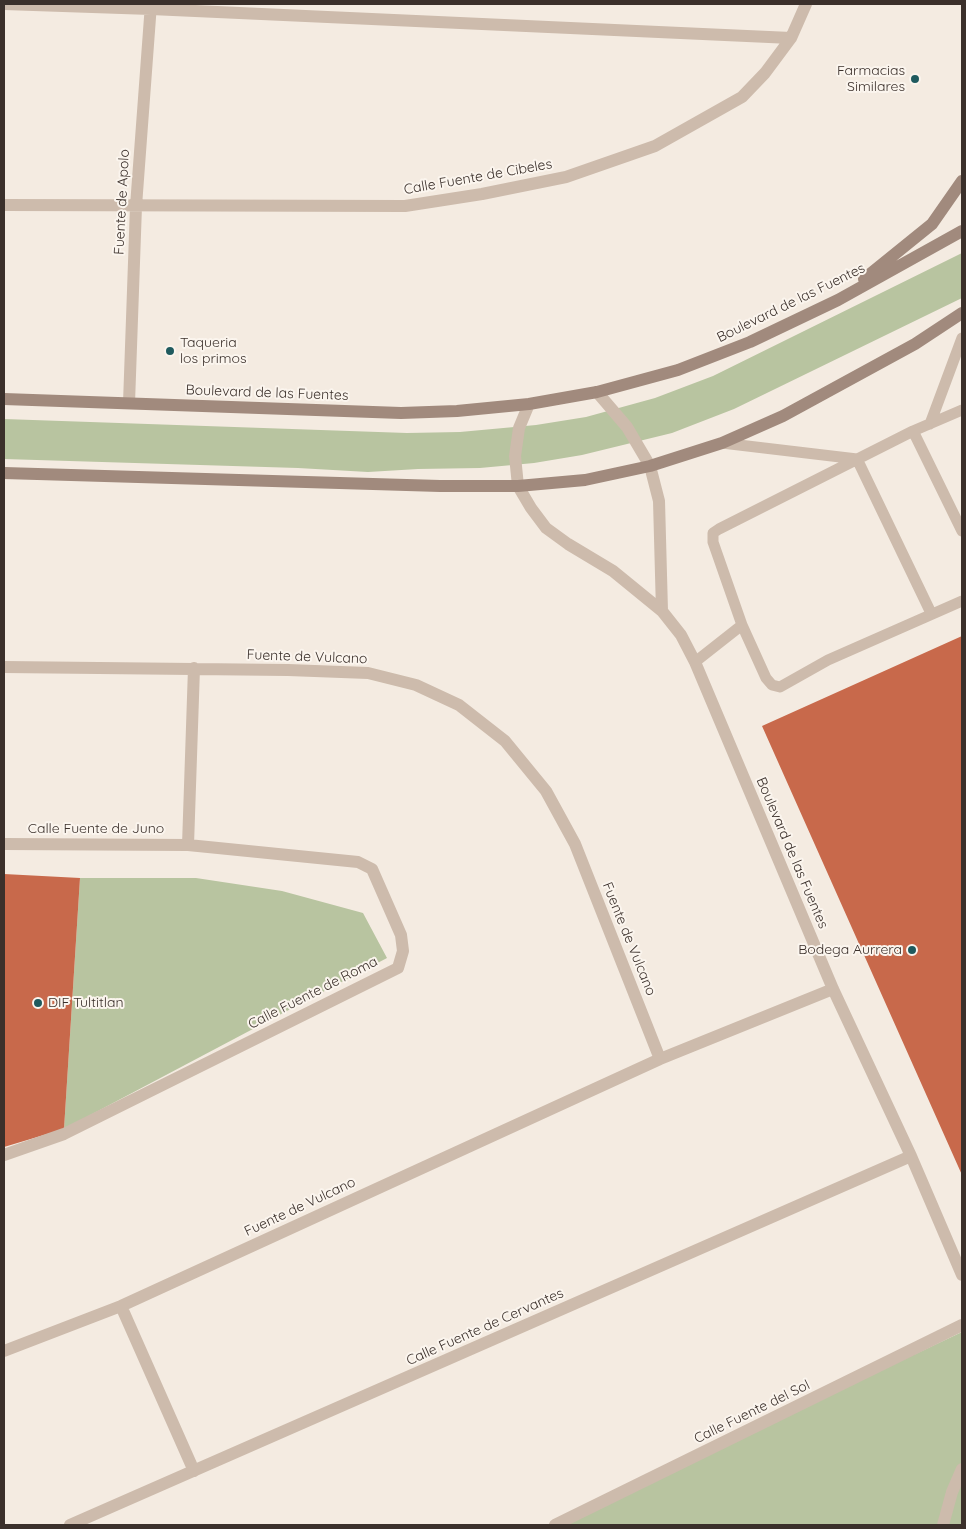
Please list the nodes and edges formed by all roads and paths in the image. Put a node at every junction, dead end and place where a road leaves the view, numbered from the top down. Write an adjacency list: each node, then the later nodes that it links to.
1 (4, 4): 3 (street)
2 (806, 4): 4 (street, Calle Fuente de Cibeles)
3 (151, 6): 4 (street); 7 (street, Fuente de Apolo)
4 (791, 38): 7 (street, Calle Fuente de Cibeles)
5 (962, 181): 9 (street)
6 (4, 205): 7 (street, Calle Fuente de Cibeles)
7 (136, 206): 14 (street, Fuente de Apolo)
8 (962, 232): 9 (street, Boulevard de las Fuentes)
9 (838, 300): 12 (street, Boulevard de las Fuentes)
10 (962, 313): 19 (street)
11 (962, 338): 17 (lane)
12 (597, 392): 15 (street, Boulevard de las Fuentes); 21 (street)
13 (4, 399): 14 (street, Boulevard de las Fuentes)
14 (129, 403): 15 (street, Boulevard de las Fuentes)
15 (529, 404): 23 (street, Boulevard de las Fuentes)
16 (962, 410): 17 (lane)
17 (930, 424): 18 (lane)
18 (913, 431): 20 (lane); 24 (lane)
19 (722, 443): 20 (lane); 21 (street)
20 (857, 459): 27 (lane); 28 (lane)
21 (650, 466): 23 (street); 26 (street)
22 (4, 473): 23 (street)
23 (518, 486): 26 (street, Boulevard de las Fuentes)
24 (962, 531)
25 (962, 601): 27 (lane)
26 (662, 611): 29 (street, Boulevard de las Fuentes)
27 (932, 614): 28 (lane)
28 (742, 625): 29 (lane)
29 (695, 662): 34 (street, Boulevard de las Fuentes)
30 (4, 667): 31 (street, Fuente de Vulcano)
31 (194, 668): 33 (street); 35 (street, Fuente de Vulcano)
32 (4, 844): 33 (street, Calle Fuente de Juno)
33 (188, 845): 36 (street, Calle Fuente de Roma)
34 (833, 989): 35 (street, Fuente de Vulcano); 37 (street, Boulevard de las Fuentes)
35 (660, 1059): 39 (street, Fuente de Vulcano)
36 (4, 1155)
37 (911, 1156): 38 (street, Boulevard de las Fuentes); 43 (street, Calle Fuente de Cervantes)
38 (962, 1275)
39 (121, 1306): 41 (street, Fuente de Vulcano); 43 (street)
40 (962, 1326): 45 (street, Calle Fuente del Sol)
41 (4, 1351)
42 (962, 1469): 46 (street)
43 (194, 1471): 44 (street, Calle Fuente de Cervantes)
44 (70, 1525)
45 (555, 1525)
46 (943, 1525)

